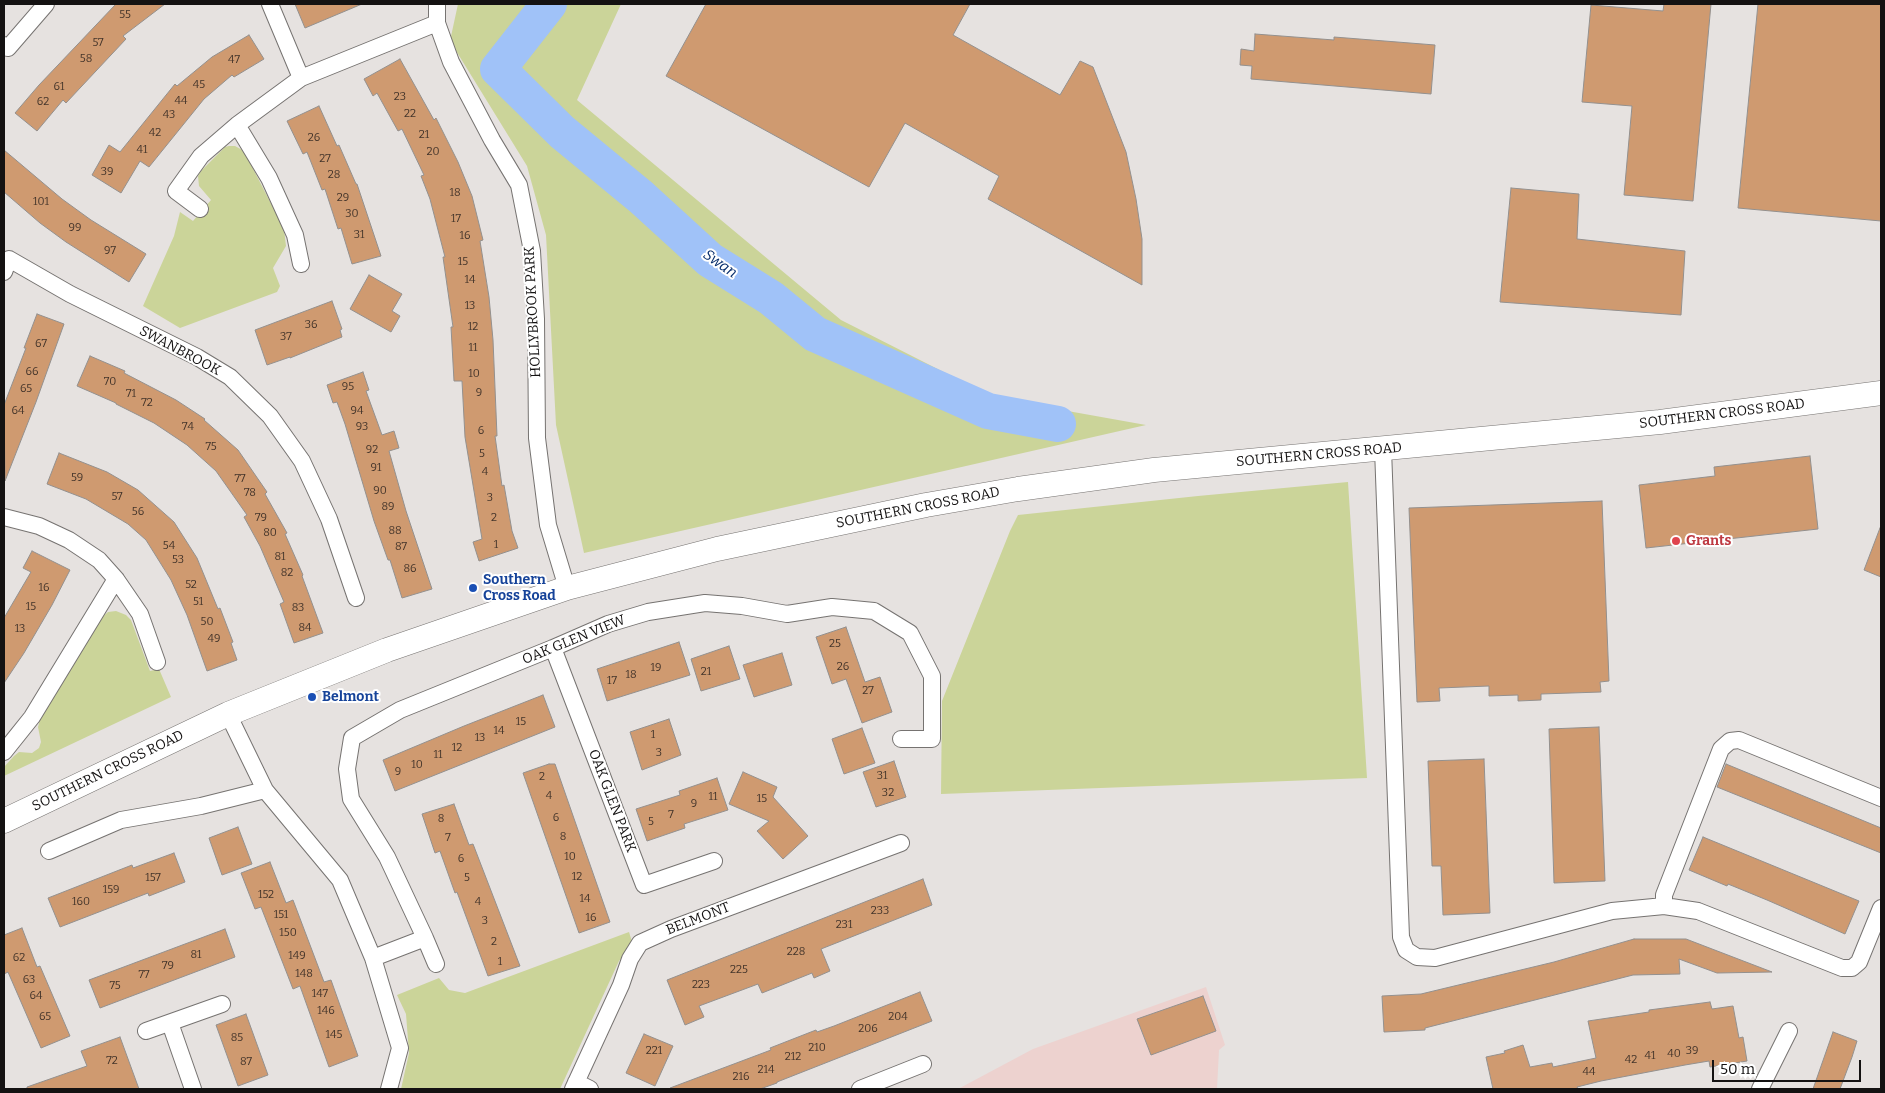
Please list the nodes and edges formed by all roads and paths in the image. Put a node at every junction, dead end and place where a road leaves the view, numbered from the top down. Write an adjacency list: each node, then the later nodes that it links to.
1 (46, 4): 5 (street)
2 (270, 4): 6 (street)
3 (437, 4): 4 (street, HOLLYBROOK PARK)
4 (437, 24): 6 (street); 15 (street, HOLLYBROOK PARK)
5 (4, 45)
6 (301, 78): 7 (street)
7 (237, 125): 8 (street); 10 (street)
8 (200, 209)
9 (5, 262): 16 (street, SWANBROOK)
10 (301, 264)
11 (1881, 393): 12 (main road, SOUTHERN CROSS ROAD)
12 (1383, 449): 15 (main road, SOUTHERN CROSS ROAD); 28 (street)
13 (4, 517): 14 (street)
14 (116, 579): 18 (street); 21 (street)
15 (567, 588): 19 (main road, SOUTHERN CROSS ROAD)
16 (356, 598)
17 (553, 648): 20 (street, OAK GLEN VIEW); 27 (street, OAK GLEN PARK); 30 (street, OAK GLEN VIEW)
18 (157, 662)
19 (228, 714): 22 (street); 24 (main road, SOUTHERN CROSS ROAD)
20 (901, 739)
21 (4, 752)
22 (265, 790): 26 (street); 31 (street)
23 (1881, 798): 28 (street)
24 (4, 822)
25 (901, 843): 38 (street, BELMONT)
26 (49, 851)
27 (714, 861)
28 (1664, 906): 29 (street)
29 (1881, 908)
30 (425, 938): 31 (street); 32 (street, OAK GLEN VIEW)
31 (373, 958): 40 (street)
32 (436, 964)
33 (222, 1004): 34 (street)
34 (170, 1023): 35 (street); 39 (street)
35 (146, 1031)
36 (1789, 1031): 43 (street)
37 (923, 1064): 42 (street)
38 (574, 1086): 41 (street, BELMONT)
39 (193, 1089)
40 (389, 1089)
41 (590, 1089)
42 (860, 1089)
43 (1760, 1089)

